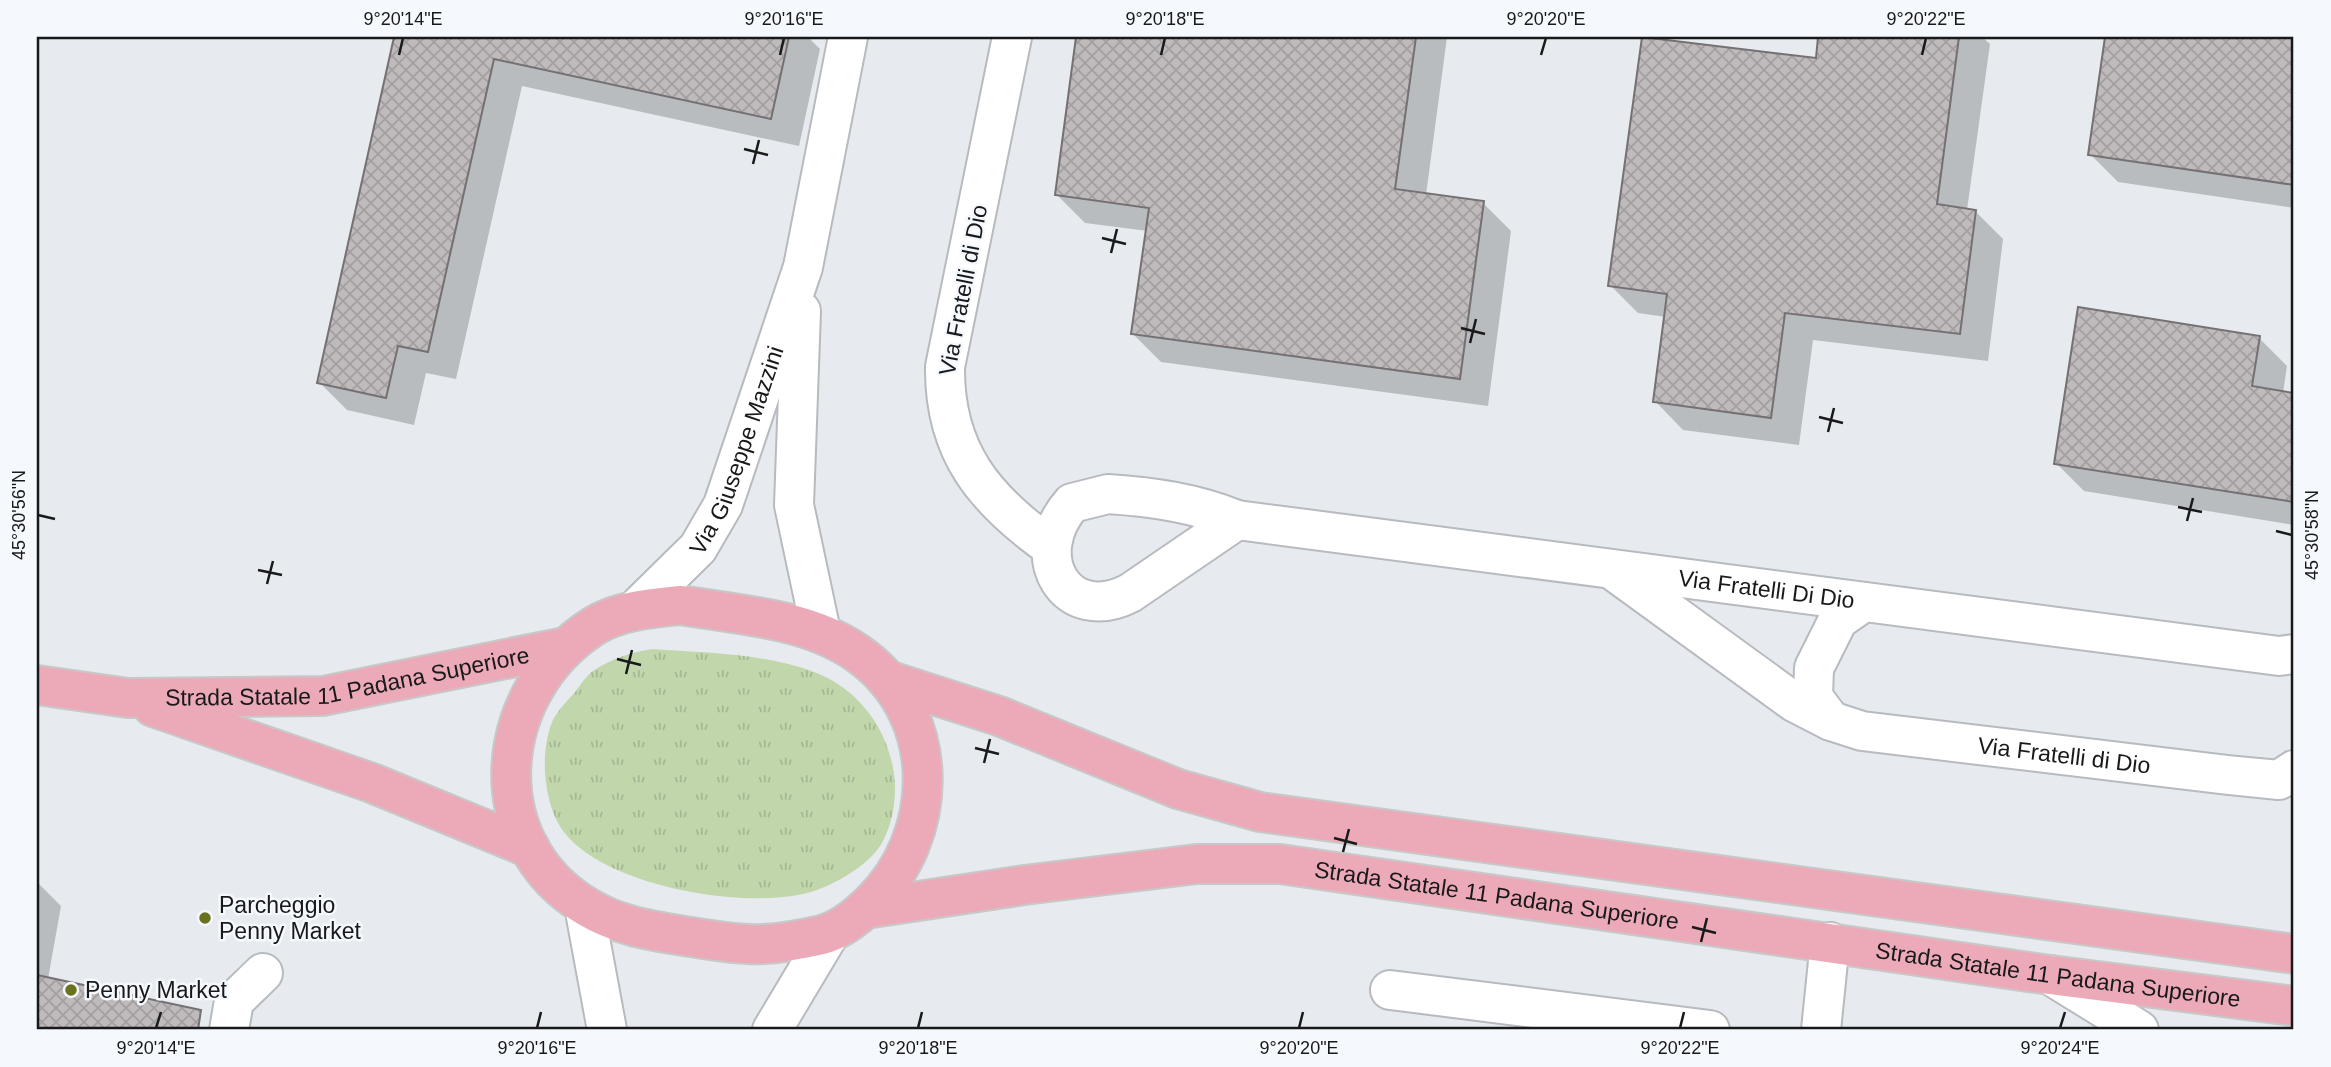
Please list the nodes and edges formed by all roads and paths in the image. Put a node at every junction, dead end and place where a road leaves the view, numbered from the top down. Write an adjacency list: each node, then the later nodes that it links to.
1 (848, 37): 3 (street, Via Giuseppe Mazzini)
2 (1012, 37): 5 (street, Via Fratelli di Dio)
3 (803, 267): 8 (street, Via Giuseppe Mazzini); 9 (street, Via Giuseppe Mazzini)
4 (1237, 520): 5 (street, Via Fratelli Di Dio); 5 (street); 6 (street, Via Fratelli Di Dio)
5 (1051, 547)
6 (1611, 569): 7 (street, Via Fratelli Di Dio); 15 (street, Via Fratelli di Dio)
7 (1864, 602): 11 (street, Via Fratelli Di Dio); 15 (street, Via Fratelli di Dio)
8 (635, 610): 9 (main road, Strada Statale 11 Padana Superiore); 10 (main road, Strada Statale 11 Padana Superiore)
9 (821, 632): 12 (main road, Strada Statale 11 Padana Superiore)
10 (565, 647): 14 (main road, Strada Statale 11 Padana Superiore); 17 (main road, Strada Statale 11 Padana Superiore)
11 (2294, 654)
12 (887, 680): 19 (main road, Strada Statale 11 Padana Superiore); 22 (main road, Strada Statale 11 Padana Superiore)
13 (37, 685): 14 (main road, Strada Statale 11 Padana Superiore)
14 (128, 698): 17 (main road, Strada Statale 11 Padana Superiore)
15 (1831, 721): 16 (street, Via Fratelli di Dio)
16 (2294, 770)
17 (530, 848): 18 (main road, Strada Statale 11 Padana Superiore)
18 (584, 906): 20 (main road, Strada Statale 11 Padana Superiore); 28 (street)
19 (864, 909): 20 (main road, Strada Statale 11 Padana Superiore); 21 (main road, Strada Statale 11 Padana Superiore)
20 (830, 933): 29 (street)
21 (1830, 943): 24 (main road, Strada Statale 11 Padana Superiore); 31 (street)
22 (2294, 954)
23 (263, 973): 27 (street)
24 (2050, 975): 26 (main road, Strada Statale 11 Padana Superiore); 32 (street)
25 (1390, 990): 30 (street)
26 (2294, 1006)
27 (229, 1030)
28 (607, 1030)
29 (772, 1030)
30 (1710, 1030)
31 (1821, 1030)
32 (2139, 1030)

